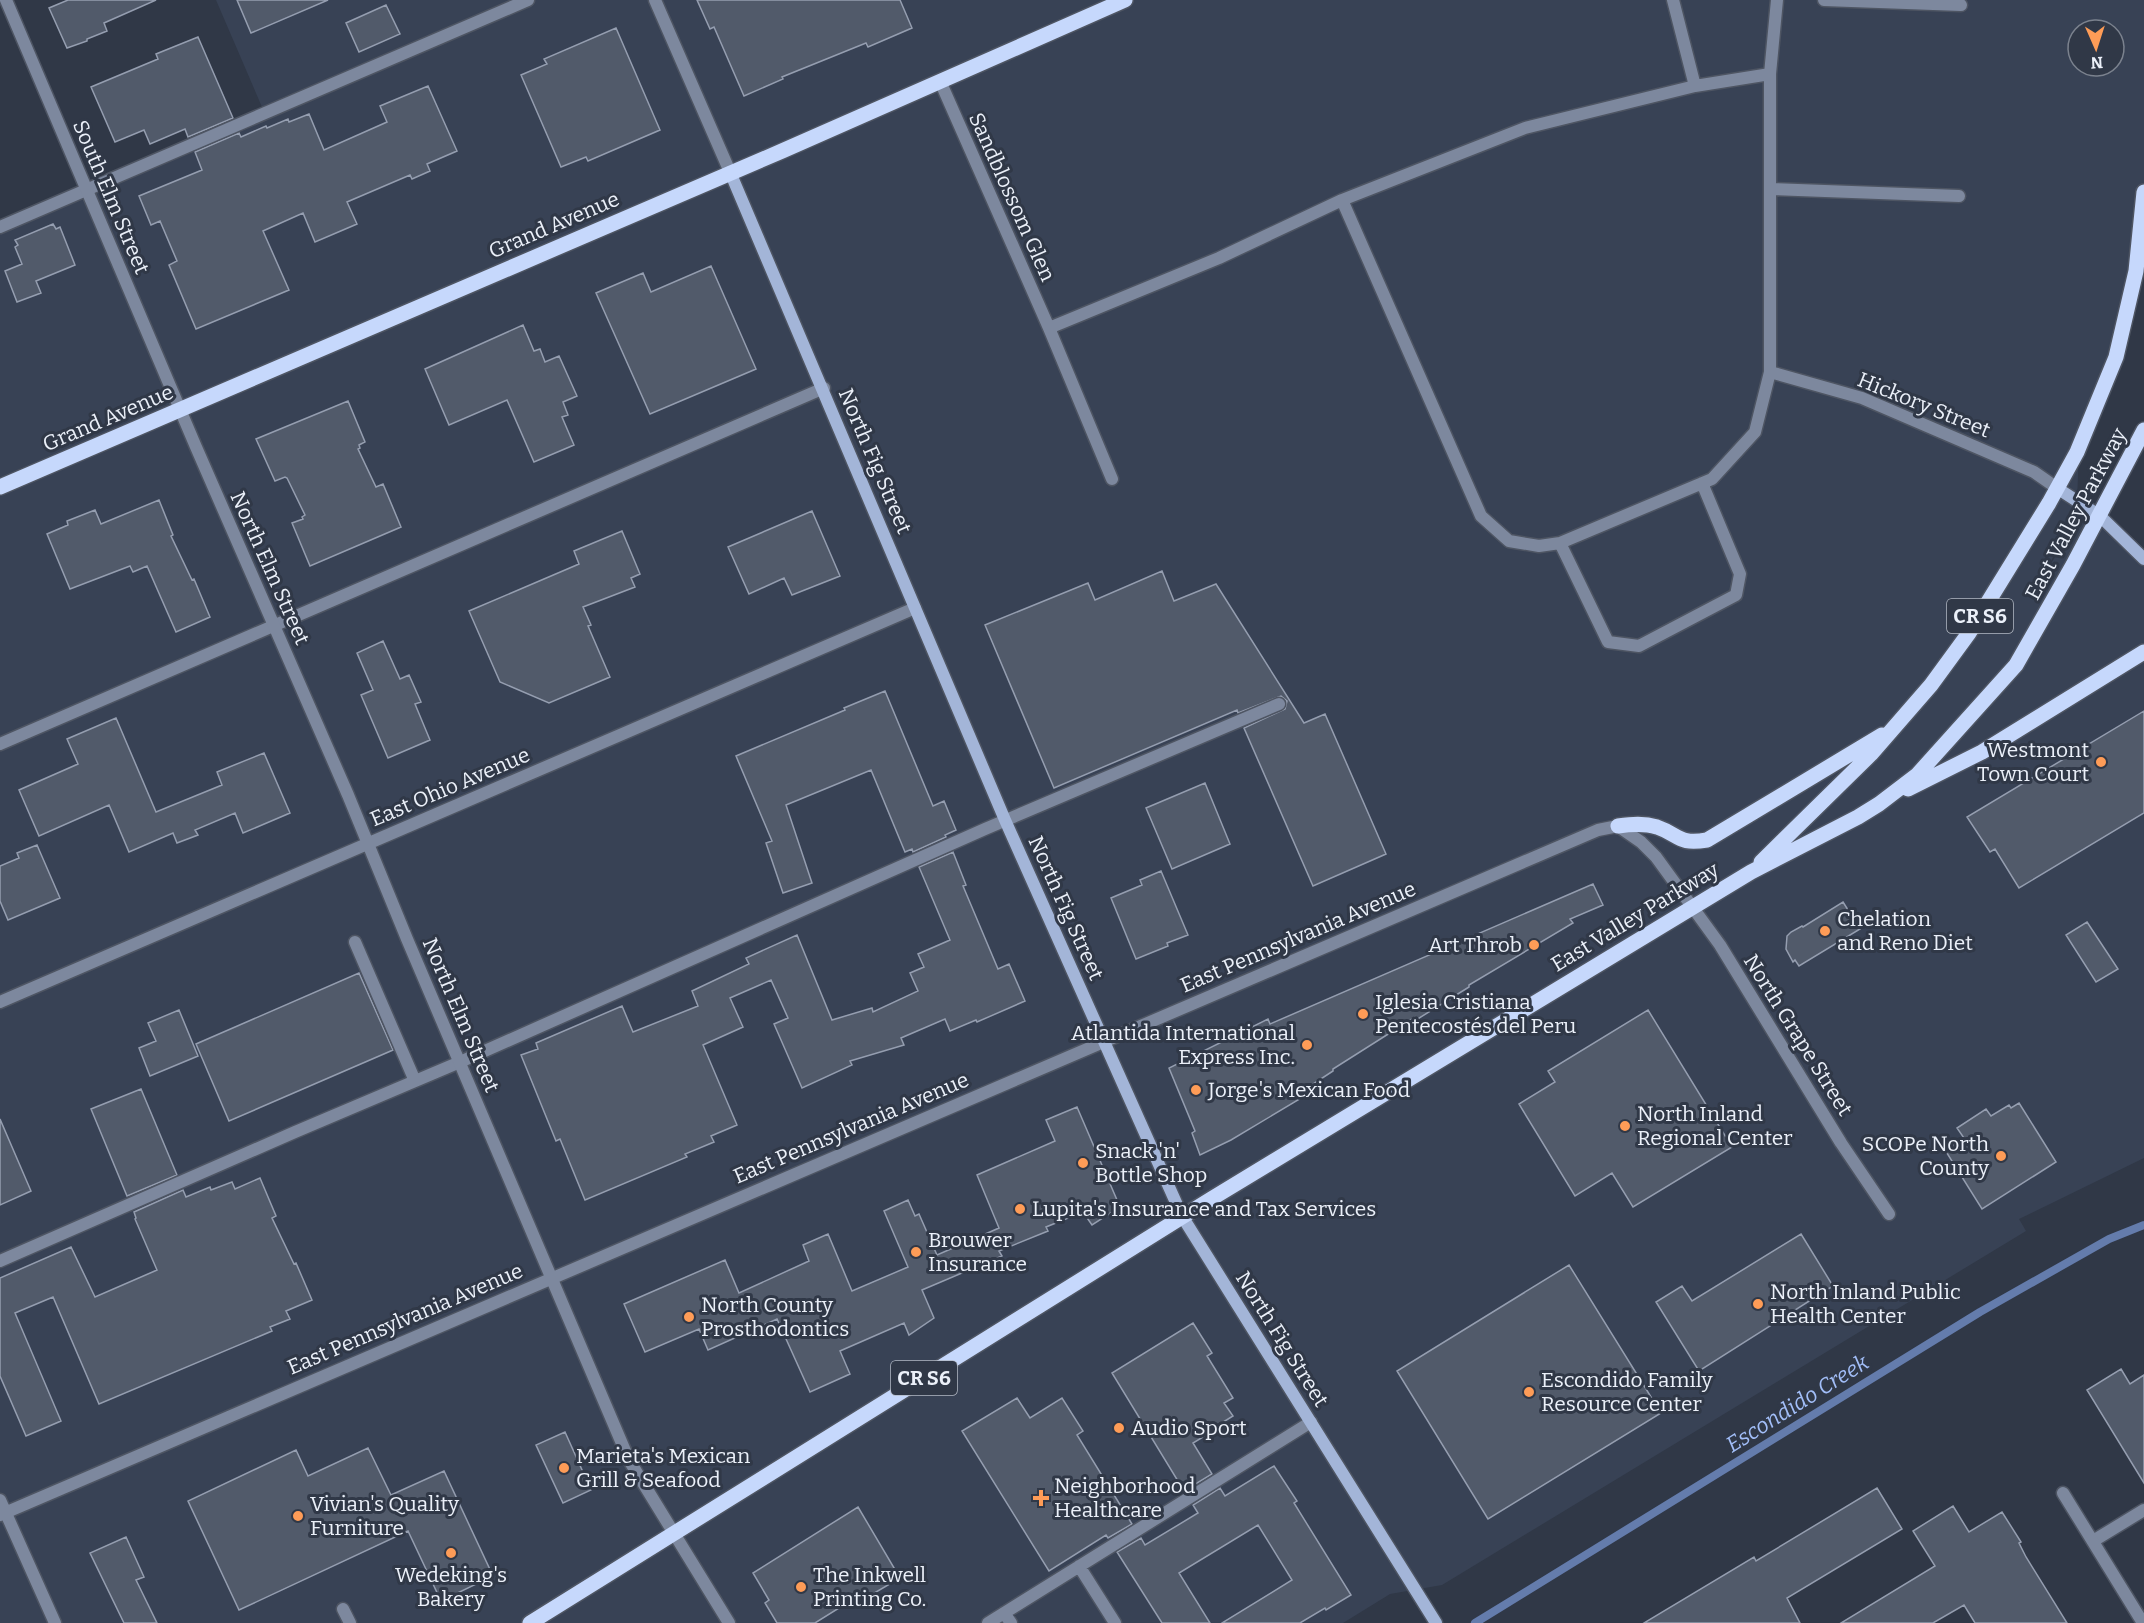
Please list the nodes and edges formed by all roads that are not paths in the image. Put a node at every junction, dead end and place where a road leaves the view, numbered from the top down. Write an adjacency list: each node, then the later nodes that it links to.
1 (6, 0): 14 (street, South Elm Street)
2 (528, 0): 14 (street)
3 (655, 0): 12 (street)
4 (1125, 0): 10 (main road, Grand Avenue)
5 (1673, 0): 11 (street)
6 (1777, 0): 9 (street)
7 (1824, 0): 8 (street)
8 (1960, 5)
9 (1770, 74): 11 (street); 13 (street)
10 (940, 81): 12 (main road, Grand Avenue); 19 (street, Sandblossom Glen)
11 (1695, 86): 17 (street)
12 (730, 172): 21 (street, North Fig Street); 22 (main road, Grand Avenue)
13 (1770, 189): 16 (street); 20 (street)
14 (87, 190): 18 (street); 22 (street, South Elm Street)
15 (2144, 192): 27 (main road, East Valley Parkway / CR S6)
16 (1959, 196)
17 (1342, 200): 19 (street); 29 (street)
18 (0, 227)
19 (1049, 328): 24 (street, Sandblossom Glen)
20 (1770, 372): 25 (street); 27 (street, Hickory Street)
21 (824, 388): 31 (street, North Fig Street); 32 (street)
22 (181, 409): 26 (main road, Grand Avenue); 32 (street, North Elm Street)
23 (2144, 430): 28 (main road, East Valley Parkway / CR S6)
24 (1112, 479)
25 (1702, 483): 29 (street); 29 (street)
26 (0, 487)
27 (2057, 488): 28 (street); 35 (main road, East Valley Parkway / CR S6)
28 (2100, 516): 30 (street); 37 (main road, East Valley Parkway / CR S6)
29 (1560, 543)
30 (2144, 559)
31 (915, 608): 38 (street, North Fig Street); 40 (street, East Ohio Avenue)
32 (274, 625): 36 (street); 40 (street, North Elm Street)
33 (2144, 652): 37 (main road)
34 (1279, 704): 38 (street)
35 (1899, 723): 39 (main road); 41 (main road, East Valley Parkway / CR S6)
36 (0, 744)
37 (1879, 804): 41 (main road, East Valley Parkway / CR S6)
38 (1005, 820): 45 (street, North Fig Street); 46 (street)
39 (1618, 826): 42 (street); 45 (street, East Pennsylvania Avenue)
40 (368, 843): 44 (street, East Ohio Avenue); 46 (street, North Elm Street)
41 (1750, 872): 42 (main road, East Valley Parkway / CR S6)
42 (1692, 907): 48 (street, North Grape Street); 49 (main road, East Valley Parkway / CR S6)
43 (355, 942): 47 (street)
44 (0, 1002)
45 (1103, 1041): 49 (street, North Fig Street); 51 (street, East Pennsylvania Avenue)
46 (460, 1062): 47 (street); 51 (street, North Elm Street)
47 (415, 1081): 50 (street)
48 (1889, 1215)
49 (1182, 1216): 52 (street, North Fig Street); 57 (main road, East Valley Parkway / CR S6)
50 (0, 1261)
51 (552, 1277): 56 (street, East Pennsylvania Avenue); 57 (street, North Elm Street)
52 (1311, 1422): 59 (street); 68 (street, North Fig Street)
53 (2063, 1493): 58 (street)
54 (0, 1500): 56 (street)
55 (2144, 1510): 58 (street)
56 (3, 1514): 62 (street)
57 (673, 1534): 64 (main road, East Valley Parkway / CR S6); 65 (street, North Elm Street)
58 (2093, 1541): 69 (street)
59 (1079, 1566): 61 (street); 67 (street)
60 (343, 1610): 63 (street)
61 (1008, 1618): 66 (street)
62 (55, 1623)
63 (350, 1623)
64 (530, 1623)
65 (729, 1623)
66 (987, 1623)
67 (1115, 1623)
68 (1436, 1623)
69 (2143, 1623)

